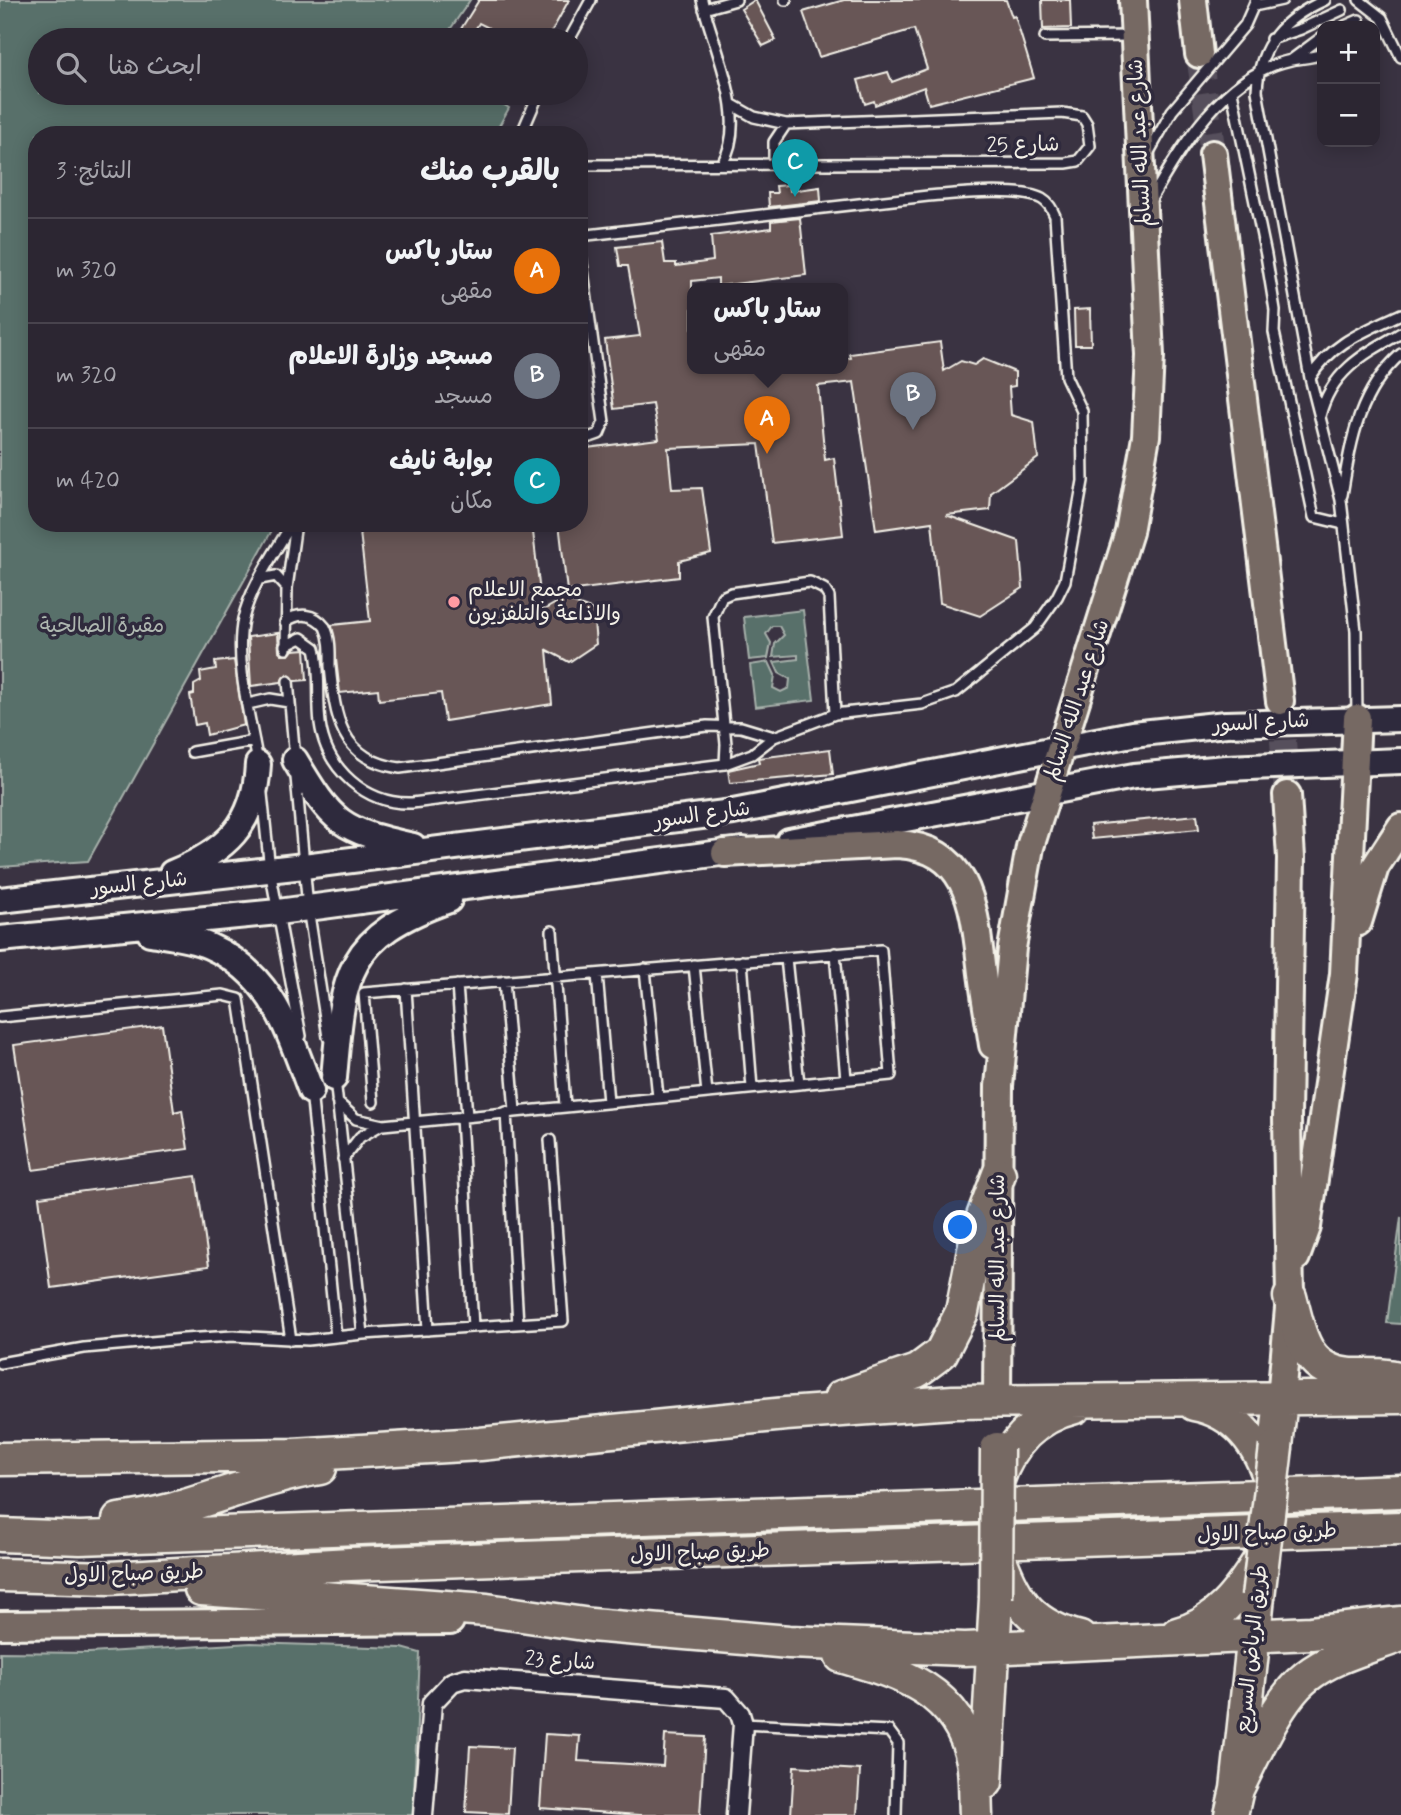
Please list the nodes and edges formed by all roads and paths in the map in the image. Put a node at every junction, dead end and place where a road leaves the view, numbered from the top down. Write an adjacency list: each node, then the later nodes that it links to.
1 (591, 0): 12 (lane)
2 (736, 0): 10 (lane)
3 (1133, 0): 13 (main road, شارع عبد الله السالم)
4 (1193, 0): 17 (main road)
5 (1282, 0): 8 (lane)
6 (1325, 0): 15 (lane)
7 (1359, 0): 19 (lane)
8 (1269, 2): 9 (lane)
9 (1255, 3): 31 (lane)
10 (703, 5): 23 (lane)
11 (1342, 10): 15 (lane)
12 (576, 28)
13 (1135, 36): 14 (lane); 31 (main road, شارع عبد الله السالم)
14 (1045, 37)
15 (1271, 39): 21 (lane)
16 (1317, 41): 20 (lane)
17 (1199, 54)
18 (1317, 55): 20 (lane)
19 (1401, 57)
20 (1291, 60): 21 (lane)
21 (1258, 75): 22 (lane); 38 (lane)
22 (1232, 92): 32 (lane); 42 (lane)
23 (731, 104): 25 (lane, شارع 25); 29 (lane)
24 (534, 105): 26 (lane)
25 (786, 124): 28 (lane); 28 (lane, شارع 25)
26 (525, 126)
27 (1213, 154): 49 (main road)
28 (774, 163): 29 (lane, شارع 25)
29 (722, 164): 30 (lane, شارع 25)
30 (588, 165)
31 (1142, 166): 32 (main road, شارع عبد الله السالم)
32 (1144, 212): 57 (main road, شارع عبد الله السالم)
33 (588, 235): 52 (lane)
34 (588, 307): 40 (lane)
35 (1401, 314): 38 (lane)
36 (1401, 333): 39 (lane)
37 (1401, 354): 41 (lane)
38 (1310, 378): 39 (lane)
39 (1320, 418): 41 (lane)
40 (588, 438)
41 (1341, 500): 42 (lane)
42 (1343, 524): 53 (lane)
43 (289, 532): 45 (lane)
44 (293, 532): 46 (lane)
45 (260, 579): 46 (lane); 51 (lane)
46 (287, 588): 47 (lane)
47 (285, 622): 55 (lane); 63 (lane)
48 (288, 681): 50 (lane)
49 (1280, 701)
50 (289, 702): 51 (lane); 60 (lane)
51 (248, 704): 59 (lane)
52 (835, 714): 55 (lane); 56 (lane)
53 (1357, 718): 54 (main road, شارع السور); 57 (main road, شارع السور); 62 (main road)
54 (1401, 719)
55 (723, 726): 56 (lane); 63 (lane)
56 (774, 737): 63 (lane)
57 (1063, 747): 64 (main road, شارع عبد الله السالم); 67 (main road, شارع السور)
58 (192, 752): 59 (lane)
59 (256, 752): 70 (lane); 71 (main road)
60 (295, 760): 67 (main road); 69 (lane)
61 (1401, 761): 62 (main road, شارع السور)
62 (1356, 762): 64 (main road, شارع السور); 85 (main road)
63 (725, 765)
64 (1048, 790): 68 (main road, شارع السور); 93 (main road, شارع عبد الله السالم)
65 (1287, 795): 109 (main road)
66 (1401, 827): 85 (main road)
67 (431, 849): 69 (main road, شارع السور)
68 (725, 853): 72 (main road, شارع السور); 93 (main road)
69 (304, 866): 70 (main road, شارع السور); 74 (lane)
70 (270, 870): 71 (main road, شارع السور); 75 (lane)
71 (141, 884): 73 (main road, شارع السور)
72 (493, 884): 74 (main road, شارع السور); 95 (main road)
73 (0, 900)
74 (308, 908): 75 (main road, شارع السور); 95 (lane)
75 (278, 912): 76 (main road, شارع السور); 96 (lane)
76 (126, 928): 78 (main road, شارع السور); 96 (main road)
77 (552, 931): 86 (lane)
78 (0, 939)
79 (835, 954): 80 (lane); 91 (lane); 91 (lane)
80 (786, 958): 81 (lane); 92 (lane)
81 (741, 961): 82 (lane); 94 (lane)
82 (694, 965): 83 (lane); 97 (lane)
83 (645, 969): 84 (lane); 98 (lane)
84 (597, 974): 86 (lane); 100 (lane)
85 (1344, 974): 109 (main road)
86 (555, 977): 87 (lane); 101 (lane)
87 (504, 981): 88 (lane); 102 (lane)
88 (457, 985): 89 (lane); 103 (lane)
89 (406, 989): 99 (lane); 104 (lane)
90 (0, 1017): 115 (lane)
91 (846, 1079): 92 (lane)
92 (799, 1083): 94 (lane)
93 (999, 1086): 108 (main road, شارع عبد الله السالم)
94 (752, 1088): 97 (lane)
95 (336, 1090): 105 (lane); 107 (lane)
96 (311, 1091): 114 (lane)
97 (707, 1093): 98 (lane)
98 (658, 1097): 100 (lane)
99 (373, 1102)
100 (608, 1102): 101 (lane)
101 (565, 1106): 102 (lane)
102 (510, 1112): 103 (lane); 110 (lane)
103 (464, 1116): 104 (lane); 111 (lane)
104 (416, 1121): 105 (lane); 112 (lane)
105 (383, 1125): 107 (lane)
106 (550, 1140): 110 (lane)
107 (343, 1159): 113 (lane)
108 (999, 1174): 121 (main road, شارع عبد الله السالم); 123 (highway)
109 (1290, 1282): 117 (highway); 119 (main road)
110 (518, 1324): 111 (lane)
111 (473, 1327): 112 (lane)
112 (428, 1329): 113 (lane)
113 (363, 1334): 114 (lane)
114 (336, 1337): 115 (lane)
115 (291, 1340): 116 (lane)
116 (0, 1363)
117 (1401, 1379)
118 (1401, 1397): 119 (highway)
119 (1281, 1398): 120 (highway); 126 (highway, طريق الرياض السريع)
120 (1157, 1400): 122 (highway); 126 (highway)
121 (997, 1401): 122 (highway); 123 (highway); 125 (highway)
122 (1103, 1401): 125 (highway)
123 (786, 1414): 124 (highway)
124 (480, 1444): 127 (highway); 130 (highway)
125 (1005, 1448): 133 (highway, bridge)
126 (1268, 1449): 134 (highway, طريق الرياض السريع, bridge)
127 (0, 1459)
128 (1401, 1491): 130 (highway, طريق صباح الاول)
129 (1401, 1528): 132 (highway, طريق صباح الاول)
130 (4, 1535)
131 (0, 1574): 132 (highway, طريق صباح الاول)
132 (110, 1578): 137 (highway)
133 (1004, 1594): 142 (highway); 143 (highway)
134 (1247, 1596): 139 (highway, طريق الرياض السريع); 140 (highway)
135 (1401, 1623): 139 (highway)
136 (0, 1625): 137 (main road)
137 (591, 1625): 141 (highway)
138 (1401, 1635): 145 (highway)
139 (1255, 1636): 140 (highway); 145 (highway, طريق الرياض السريع)
140 (1155, 1639): 142 (highway)
141 (789, 1642): 143 (highway); 149 (highway)
142 (1099, 1642): 143 (highway)
143 (994, 1648): 150 (highway)
144 (743, 1724): 146 (street, شارع 23); 147 (street); 148 (lane)
145 (1234, 1802)
146 (423, 1815)
147 (736, 1815)
148 (897, 1815)
149 (976, 1815)
150 (985, 1815)

